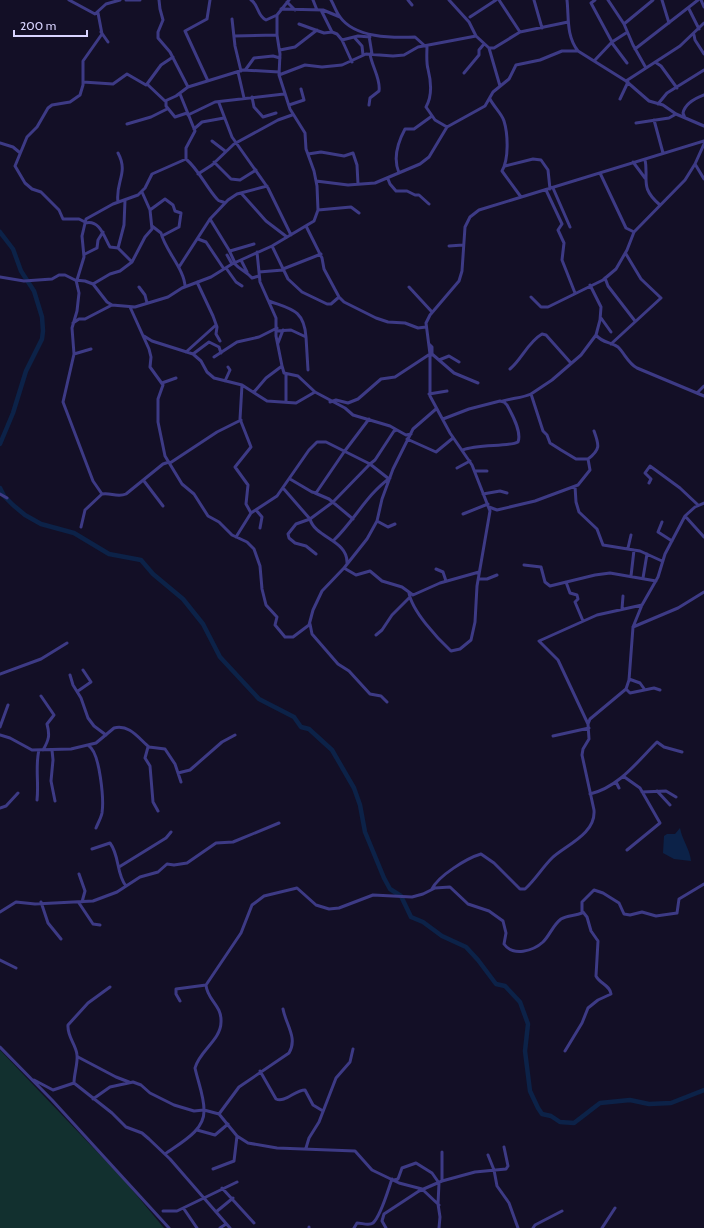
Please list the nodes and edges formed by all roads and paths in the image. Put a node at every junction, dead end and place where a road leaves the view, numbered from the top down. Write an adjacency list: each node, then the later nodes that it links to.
1 (69, 0): 29 (street)
2 (120, 0): 29 (street)
3 (126, 0): 4 (street)
4 (140, 0)
5 (159, 0): 66 (street)
6 (210, 0): 78 (street)
7 (251, 0): 34 (street)
8 (313, 0): 28 (street)
9 (331, 0): 31 (street)
10 (408, 0): 23 (street)
11 (449, 0): 52 (street)
12 (498, 0): 32 (street); 46 (street)
13 (534, 0): 41 (street)
14 (567, 0): 35 (street)
15 (588, 0): 22 (street)
16 (595, 0): 22 (street)
17 (608, 0): 38 (street)
18 (653, 0): 38 (street)
19 (662, 0): 36 (street)
20 (700, 0): 24 (street); 25 (street)
21 (288, 1): 26 (street); 27 (street)
22 (591, 3): 56 (street)
23 (412, 5)
24 (704, 7)
25 (689, 8): 36 (street); 42 (street)
26 (281, 9): 27 (street); 30 (street)
27 (295, 10): 28 (street)
28 (319, 10): 31 (street); 45 (street)
29 (98, 12): 44 (street)
30 (277, 15): 34 (street); 40 (street)
31 (340, 17): 51 (street)
32 (470, 17)
33 (232, 19): 50 (street)
34 (270, 19): 40 (street)
35 (568, 22): 41 (street); 62 (street)
36 (669, 23): 60 (street)
37 (299, 24): 43 (street)
38 (624, 24): 47 (street)
39 (704, 24): 42 (street)
40 (277, 25): 48 (street)
41 (542, 28): 46 (street)
42 (699, 29): 49 (street)
43 (317, 30): 45 (street); 61 (street)
44 (101, 32): 55 (street); 80 (street)
45 (332, 32): 54 (street)
46 (520, 32): 59 (street)
47 (626, 33): 56 (street); 60 (street)
48 (277, 35): 50 (street); 61 (street)
49 (694, 35): 64 (street); 70 (street)
50 (234, 36): 74 (street)
51 (369, 36): 53 (street); 58 (street); 63 (street)
52 (476, 36): 57 (street); 58 (street)
53 (354, 37): 54 (street); 65 (street)
54 (342, 40): 69 (street)
55 (108, 42)
56 (612, 42): 68 (street); 71 (street)
57 (484, 44): 59 (street); 77 (street)
58 (426, 46): 63 (street); 103 (street)
59 (489, 48): 82 (street)
60 (636, 49): 72 (street)
61 (280, 50): 67 (street)
62 (578, 51): 68 (street); 82 (street)
63 (371, 54): 65 (street); 97 (street)
64 (704, 54)
65 (363, 55): 69 (street)
66 (173, 57): 81 (street); 83 (street)
67 (280, 58): 73 (street); 76 (street)
68 (595, 60): 79 (street)
69 (352, 62): 76 (street)
70 (656, 62): 72 (street); 84 (street)
71 (627, 63)
72 (646, 68): 79 (street)
73 (246, 69): 74 (street); 76 (street)
74 (239, 71): 78 (street); 90 (street)
75 (703, 72): 84 (street)
76 (279, 73): 87 (street)
77 (464, 73)
78 (208, 81): 83 (street)
79 (627, 81): 92 (street); 95 (street)
80 (83, 82): 81 (street); 117 (street)
81 (146, 85): 93 (street)
82 (500, 86): 91 (street)
83 (188, 87): 86 (street)
84 (677, 88): 95 (street)
85 (301, 89): 96 (street)
86 (180, 94): 93 (street); 100 (street)
87 (284, 94): 89 (street); 96 (street)
88 (704, 96): 105 (street)
89 (252, 97): 90 (street); 99 (street)
90 (244, 98): 94 (street)
91 (490, 99): 110 (street); 126 (street)
92 (620, 99)
93 (166, 101): 98 (street)
94 (219, 103): 100 (street); 104 (street)
95 (658, 104): 101 (street)
96 (289, 105): 102 (street)
97 (369, 105)
98 (167, 108): 100 (street); 108 (street)
99 (276, 113)
100 (187, 114): 111 (street)
101 (676, 114): 105 (street); 106 (street)
102 (292, 115): 115 (street); 120 (street)
103 (432, 116): 110 (street); 128 (street)
104 (224, 118): 111 (street); 115 (street)
105 (686, 118): 109 (street)
106 (654, 120): 107 (street); 119 (street)
107 (636, 123)
108 (127, 124)
109 (704, 126)
110 (447, 127): 128 (street)
111 (194, 129): 121 (street)
112 (212, 141): 116 (street)
113 (704, 142): 119 (street); 125 (street)
114 (0, 143): 117 (street)
115 (236, 143): 116 (street); 127 (street)
116 (224, 151): 123 (street)
117 (19, 152): 150 (street)
118 (118, 153): 142 (street)
119 (663, 153): 122 (street)
120 (308, 154): 134 (street); 135 (street)
121 (186, 159): 130 (street); 138 (street)
122 (645, 159): 124 (street); 131 (street)
123 (214, 162): 127 (street); 130 (street)
124 (633, 162): 129 (street); 131 (street)
125 (695, 164): 133 (street); 145 (street)
126 (506, 166): 137 (street); 140 (street)
127 (256, 170): 136 (street)
128 (399, 173): 132 (street)
129 (600, 173): 137 (street); 155 (street)
130 (198, 174): 143 (street)
131 (645, 178): 145 (street)
132 (388, 179): 135 (street); 144 (street)
133 (704, 179)
134 (316, 182): 135 (street); 147 (street)
135 (358, 184)
136 (267, 186): 139 (street); 156 (street)
137 (550, 189): 140 (street); 153 (street); 190 (street)
138 (142, 192): 141 (street); 146 (street)
139 (241, 192): 143 (street); 158 (street)
140 (521, 198): 161 (street)
141 (125, 200): 142 (street); 164 (street)
142 (118, 202): 150 (street)
143 (225, 203): 149 (street)
144 (429, 204)
145 (660, 205): 155 (street)
146 (150, 210): 151 (street); 157 (street)
147 (318, 210): 148 (street); 152 (street)
148 (359, 213)
149 (210, 219): 159 (street); 165 (street)
150 (85, 222): 154 (street); 168 (street)
151 (152, 226): 157 (street); 172 (street)
152 (306, 226): 156 (street); 169 (street)
153 (570, 227)
154 (103, 232): 164 (street); 168 (street)
155 (634, 232): 167 (street)
156 (291, 235): 158 (street)
157 (162, 236): 174 (street)
158 (287, 237): 162 (street)
159 (198, 238): 174 (street); 175 (street)
160 (254, 244): 165 (street)
161 (463, 245): 163 (street); 197 (street)
162 (272, 246): 166 (street); 176 (street)
163 (449, 246)
164 (118, 248): 172 (street)
165 (230, 251): 173 (street)
166 (257, 252): 171 (street); 178 (street)
167 (626, 253): 181 (street); 199 (street)
168 (85, 254): 182 (street)
169 (321, 254): 176 (street); 191 (street)
170 (227, 255): 173 (street)
171 (241, 260): 173 (street); 177 (street)
172 (132, 262): 184 (street)
173 (234, 263): 175 (street); 177 (street)
174 (178, 267): 188 (street)
175 (225, 268): 183 (street); 186 (street)
176 (283, 269): 178 (street); 191 (street)
177 (247, 272): 179 (street)
178 (259, 272): 179 (street)
179 (259, 276): 193 (street)
180 (0, 277): 182 (street)
181 (605, 278): 185 (street); 199 (street)
182 (76, 280): 184 (street); 200 (street)
183 (197, 282): 188 (street); 201 (street)
184 (93, 284): 195 (street)
185 (590, 285): 190 (street); 198 (street)
186 (242, 286)
187 (139, 287): 194 (street)
188 (185, 287): 194 (street)
189 (409, 287): 197 (street)
190 (575, 293): 192 (street)
191 (339, 297): 202 (street)
192 (531, 297)
193 (268, 301): 203 (street); 208 (street)
194 (147, 303): 196 (street)
195 (112, 305): 196 (street); 200 (street)
196 (130, 307): 206 (street)
197 (432, 312): 202 (street)
198 (601, 318): 205 (street); 207 (street)
199 (635, 321): 211 (street)
200 (72, 324): 215 (street)
201 (216, 325): 209 (street); 213 (street)
202 (426, 327): 217 (street)
203 (276, 330): 204 (street); 210 (street); 214 (street)
204 (283, 330): 208 (street); 210 (street)
205 (611, 332)
206 (142, 335): 213 (street); 230 (street)
207 (596, 335): 211 (street); 221 (street)
208 (306, 337): 226 (street)
209 (220, 341)
210 (277, 344): 222 (street)
211 (612, 344): 237 (street)
212 (91, 349): 215 (street)
213 (186, 352): 216 (street)
214 (221, 353): 216 (street); 218 (street)
215 (74, 354): 271 (street)
216 (194, 354): 229 (street)
217 (431, 354): 219 (street); 238 (street); 243 (street)
218 (214, 357)
219 (439, 360): 220 (street); 231 (street)
220 (459, 362)
221 (570, 362): 224 (street); 239 (street)
222 (282, 366): 225 (street); 227 (street)
223 (228, 367): 229 (street)
224 (510, 369)
225 (278, 370): 227 (street); 235 (street)
226 (308, 370)
227 (284, 373): 236 (street); 241 (street)
228 (176, 378): 230 (street)
229 (225, 381): 232 (street)
230 (162, 383): 257 (street)
231 (478, 383)
232 (242, 385): 235 (street); 246 (street)
233 (704, 386): 237 (street)
234 (447, 391): 238 (street)
235 (254, 392): 241 (street)
236 (315, 392): 241 (street); 243 (street)
237 (697, 393): 240 (street)
238 (429, 394): 244 (street)
239 (531, 394): 242 (street); 255 (street)
240 (704, 396)
241 (286, 401)
242 (503, 401): 245 (street); 253 (street)
243 (330, 402): 247 (street)
244 (436, 409): 245 (street); 250 (street)
245 (443, 419): 251 (street)
246 (241, 420): 257 (street); 280 (street)
247 (368, 420): 248 (street); 254 (street)
248 (397, 430): 250 (street); 258 (street)
249 (594, 431): 255 (street)
250 (411, 434): 252 (street)
251 (453, 438): 252 (street); 253 (street)
252 (407, 439): 262 (street)
253 (463, 450): 256 (street)
254 (344, 452): 258 (street); 263 (street); 268 (street)
255 (588, 459): 266 (street)
256 (470, 461): 259 (street); 261 (street)
257 (170, 463): 264 (street); 291 (street)
258 (370, 464): 262 (street); 274 (street)
259 (457, 468)
260 (487, 471): 261 (street)
261 (475, 472): 272 (street)
262 (390, 478): 284 (street); 285 (street)
263 (290, 479): 267 (street); 268 (street)
264 (144, 481): 271 (street); 278 (street)
265 (649, 483): 277 (street)
266 (575, 486): 276 (street); 295 (street)
267 (283, 488): 279 (street); 283 (street)
268 (315, 493): 274 (street)
269 (507, 493): 272 (street)
270 (0, 494): 273 (street)
271 (102, 494): 288 (street)
272 (483, 494): 276 (street)
273 (7, 498)
274 (333, 502): 283 (street); 284 (street)
275 (704, 503): 277 (street)
276 (489, 505): 281 (street); 304 (street)
277 (698, 505): 282 (street)
278 (163, 506)
279 (256, 510): 280 (street); 289 (street)
280 (251, 513): 291 (street)
281 (463, 514)
282 (685, 516): 292 (street); 294 (street)
283 (310, 519): 293 (street); 297 (street)
284 (353, 519): 293 (street)
285 (377, 521): 287 (street); 300 (street)
286 (662, 522): 294 (street)
287 (395, 524)
288 (81, 526)
289 (260, 528)
290 (631, 535): 295 (street)
291 (236, 537): 319 (street)
292 (704, 537)
293 (334, 540): 300 (street)
294 (672, 541): 299 (street)
295 (628, 548): 296 (street)
296 (634, 550): 298 (street); 306 (street)
297 (316, 554)
298 (647, 554): 299 (street); 307 (street)
299 (662, 561): 310 (street)
300 (348, 563): 302 (street)
301 (524, 565): 311 (street)
302 (344, 568): 313 (street); 319 (street)
303 (436, 569): 309 (street)
304 (480, 571): 308 (street); 309 (street)
305 (498, 575): 308 (street)
306 (631, 576): 307 (street); 311 (street)
307 (643, 578): 310 (street)
308 (478, 579): 315 (street)
309 (446, 581): 313 (street)
310 (656, 581): 316 (street)
311 (566, 582): 318 (street)
312 (704, 592): 320 (street)
313 (409, 593): 315 (street)
314 (623, 596): 317 (street)
315 (410, 597): 321 (street)
316 (642, 605): 317 (street); 320 (street)
317 (622, 609): 318 (street)
318 (583, 621): 334 (street)
319 (310, 624): 332 (street)
320 (633, 627): 326 (street)
321 (376, 635)
322 (67, 643): 324 (street)
323 (83, 670): 330 (street)
324 (0, 674)
325 (70, 675): 330 (street)
326 (629, 679): 327 (street); 328 (street)
327 (626, 689): 328 (street); 334 (street)
328 (645, 690): 329 (street)
329 (660, 690)
330 (78, 691): 338 (street)
331 (41, 696): 343 (street)
332 (387, 702)
333 (8, 705): 335 (street)
334 (588, 724): 336 (street)
335 (0, 727)
336 (589, 728): 340 (street); 354 (street)
337 (0, 735): 343 (street)
338 (106, 735): 341 (street); 342 (street)
339 (235, 735): 346 (street)
340 (553, 736)
341 (88, 746): 344 (street); 362 (street)
342 (148, 747): 346 (street); 360 (street)
343 (41, 750): 344 (street); 356 (street)
344 (52, 750): 357 (street)
345 (682, 752): 347 (street)
346 (178, 773): 348 (street)
347 (623, 776): 349 (street); 352 (street)
348 (181, 782)
349 (616, 782): 350 (street); 354 (street)
350 (619, 788)
351 (657, 791): 352 (street); 355 (street); 358 (street)
352 (642, 792): 365 (street)
353 (18, 793): 359 (street)
354 (590, 794): 370 (street)
355 (676, 797)
356 (36, 800)
357 (55, 801)
358 (670, 805)
359 (0, 808)
360 (158, 812)
361 (279, 823): 369 (street)
362 (96, 828)
363 (171, 832): 366 (street)
364 (92, 849): 366 (street)
365 (627, 850)
366 (119, 867): 369 (street)
367 (79, 874): 372 (street)
368 (704, 884): 374 (street)
369 (126, 886): 372 (street)
370 (432, 889): 374 (street); 379 (street)
371 (41, 902): 372 (street); 373 (street); 376 (street)
372 (80, 902): 375 (street)
373 (0, 912)
374 (583, 912): 385 (street)
375 (100, 925)
376 (61, 939)
377 (0, 960): 378 (street)
378 (16, 968)
379 (206, 986): 381 (street); 392 (street)
380 (110, 987): 386 (street)
381 (180, 1001)
382 (282, 1009): 387 (street)
383 (0, 1047): 388 (street)
384 (353, 1049): 393 (street)
385 (565, 1051)
386 (78, 1057): 389 (street); 390 (street)
387 (260, 1071): 393 (street); 394 (street)
388 (34, 1080): 390 (street); 420 (street)
389 (131, 1082): 391 (street); 392 (street)
390 (74, 1083): 391 (street)
391 (93, 1099): 401 (street)
392 (204, 1110): 394 (street); 396 (street)
393 (323, 1111): 399 (street)
394 (219, 1114): 395 (street)
395 (228, 1124): 396 (street); 397 (street)
396 (197, 1130): 401 (street)
397 (237, 1136): 399 (street); 403 (street)
398 (504, 1147): 404 (street)
399 (306, 1148): 405 (street)
400 (442, 1152): 407 (street)
401 (165, 1154): 410 (street)
402 (488, 1155): 404 (street)
403 (213, 1169)
404 (494, 1170): 407 (street); 427 (street)
405 (393, 1180): 407 (street); 409 (street); 424 (street)
406 (237, 1182): 408 (street)
407 (440, 1182): 409 (street); 412 (street)
408 (222, 1188): 410 (street); 411 (street)
409 (422, 1189): 412 (street); 425 (street)
410 (204, 1198): 414 (street); 417 (street)
411 (233, 1198): 417 (street); 418 (street)
412 (438, 1205): 426 (street)
413 (614, 1208): 429 (street)
414 (184, 1209): 415 (street); 421 (street)
415 (163, 1210)
416 (562, 1211): 428 (street)
417 (216, 1212): 419 (street)
418 (254, 1222)
419 (226, 1224): 422 (street); 423 (street)
420 (169, 1228)
421 (197, 1228)
422 (220, 1228)
423 (230, 1228)
424 (354, 1228)
425 (386, 1228)
426 (439, 1228)
427 (518, 1228)
428 (533, 1228)
429 (602, 1228)

